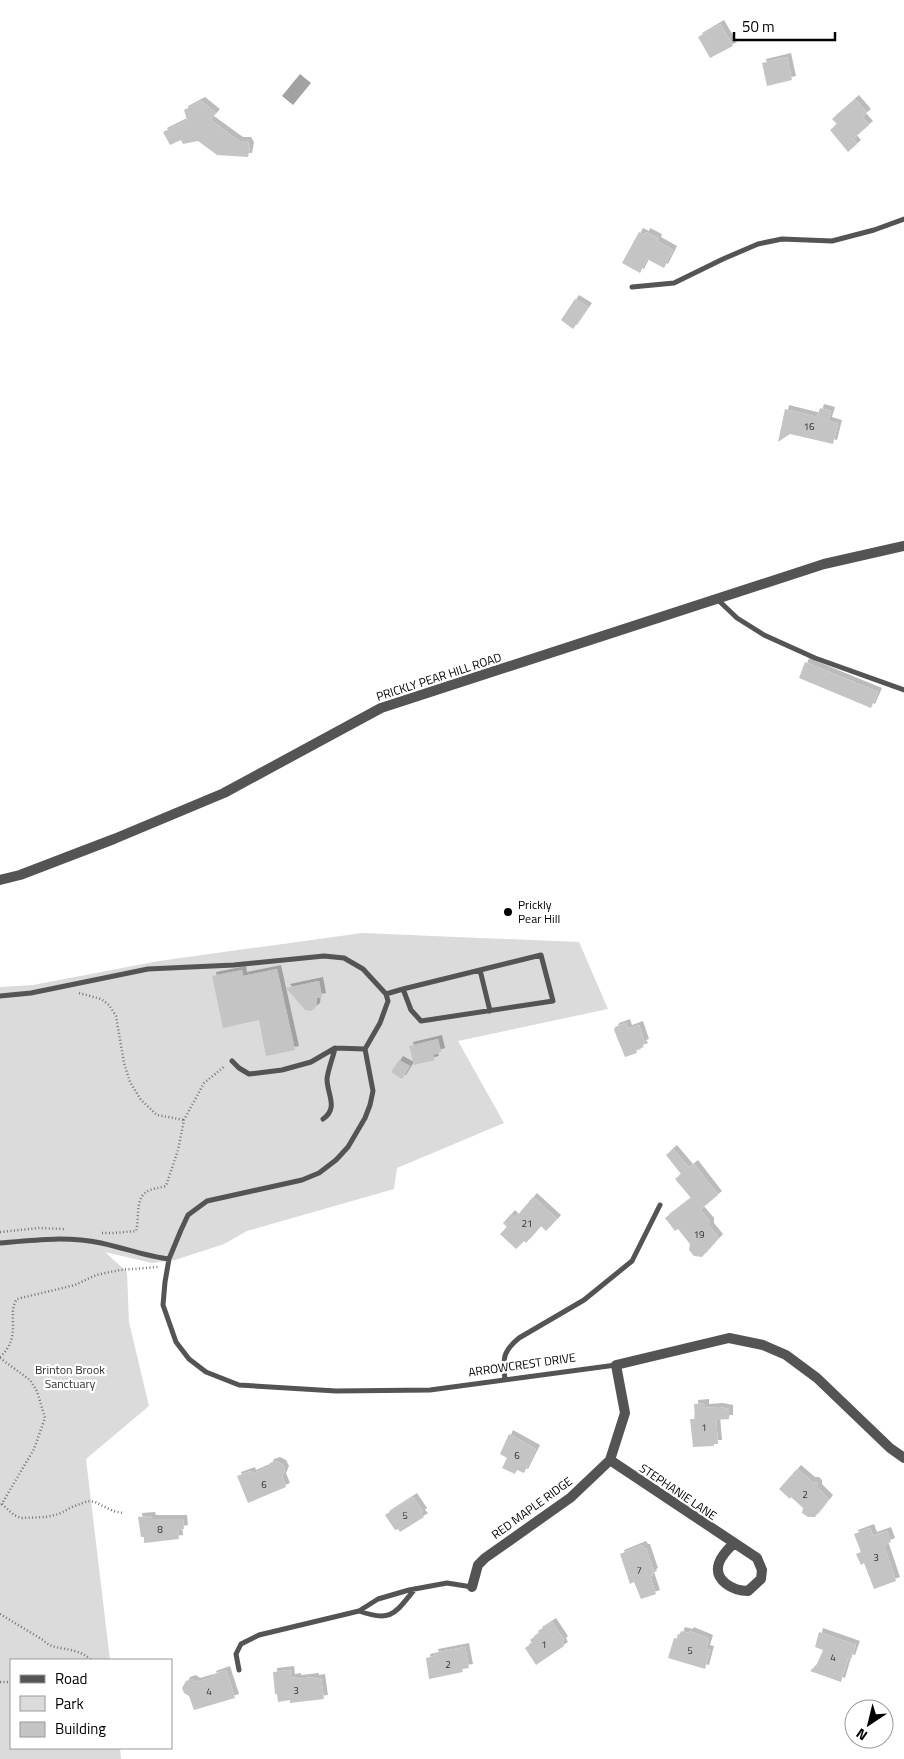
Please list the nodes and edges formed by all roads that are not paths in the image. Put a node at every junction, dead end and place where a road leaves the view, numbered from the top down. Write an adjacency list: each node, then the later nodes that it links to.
1 (904, 219): 2 (lane)
2 (632, 287)
3 (904, 546): 4 (street, PRICKLY PEAR HILL ROAD)
4 (717, 599): 5 (lane); 6 (street, PRICKLY PEAR HILL ROAD)
5 (904, 690)
6 (0, 880)
7 (480, 970): 8 (lane); 11 (lane); 11 (lane)
8 (402, 989): 9 (lane); 11 (lane)
9 (386, 994): 10 (lane); 13 (lane)
10 (0, 996)
11 (490, 1011)
12 (335, 1048): 13 (lane); 14 (lane); 15 (lane)
13 (366, 1049): 18 (lane, ARROWCREST DRIVE)
14 (232, 1061)
15 (323, 1119)
16 (660, 1204): 20 (lane)
17 (0, 1243): 18 (lane)
18 (169, 1259): 20 (lane, ARROWCREST DRIVE)
19 (616, 1365): 20 (lane, ARROWCREST DRIVE); 21 (street, ARROWCREST DRIVE); 22 (street, RED MAPLE RIDGE)
20 (505, 1380)
21 (904, 1458)
22 (610, 1460): 23 (street, STEPHANIE LANE); 24 (street, RED MAPLE RIDGE)
23 (733, 1544): 23 (street, STEPHANIE LANE)
24 (472, 1587): 25 (lane)
25 (415, 1590): 26 (lane); 26 (lane)
26 (360, 1611): 27 (lane)
27 (239, 1670)

